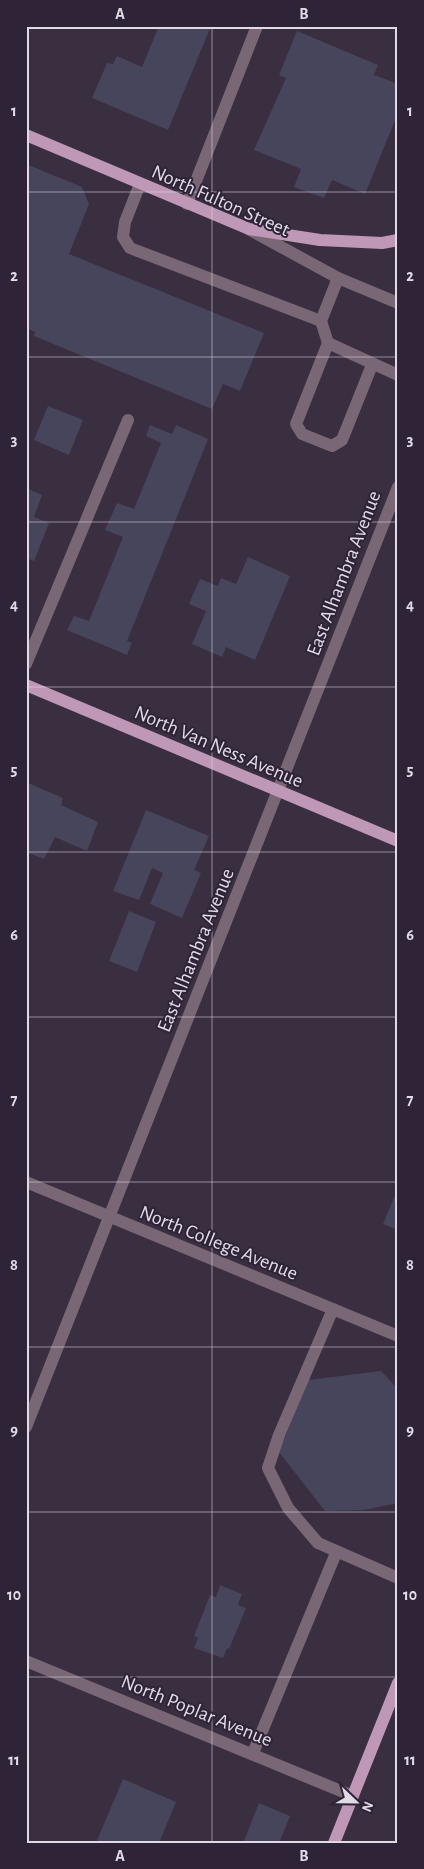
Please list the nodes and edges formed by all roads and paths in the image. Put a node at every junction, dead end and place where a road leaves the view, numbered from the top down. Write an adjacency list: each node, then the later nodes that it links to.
1 (257, 26): 4 (street)
2 (26, 136): 3 (main road, North Fulton Street)
3 (140, 184): 4 (main road, North Fulton Street); 9 (street)
4 (186, 204): 5 (main road, North Fulton Street)
5 (249, 229): 6 (main road); 7 (street, North Fulton Street)
6 (398, 240)
7 (338, 278): 8 (street, North Fulton Street); 9 (street)
8 (398, 303)
9 (321, 321): 10 (street)
10 (328, 343): 11 (street); 11 (street)
11 (372, 365): 12 (street)
12 (398, 376)
13 (128, 420): 15 (street)
14 (398, 487): 17 (street, East Alhambra Avenue)
15 (26, 664)
16 (26, 685): 17 (main road, North Van Ness Avenue)
17 (278, 791): 18 (main road, North Van Ness Avenue); 20 (street, East Alhambra Avenue)
18 (398, 841)
19 (26, 1182): 20 (street, North College Avenue)
20 (109, 1217): 21 (street, North College Avenue); 23 (street, East Alhambra Avenue)
21 (333, 1309): 22 (street, North College Avenue); 24 (street)
22 (398, 1336)
23 (26, 1427)
24 (336, 1553): 25 (street); 28 (street)
25 (398, 1578)
26 (26, 1661): 28 (street, North Poplar Avenue)
27 (398, 1683): 29 (main road)
28 (253, 1754): 29 (street, North Poplar Avenue)
29 (353, 1796): 30 (main road)
30 (334, 1843)

